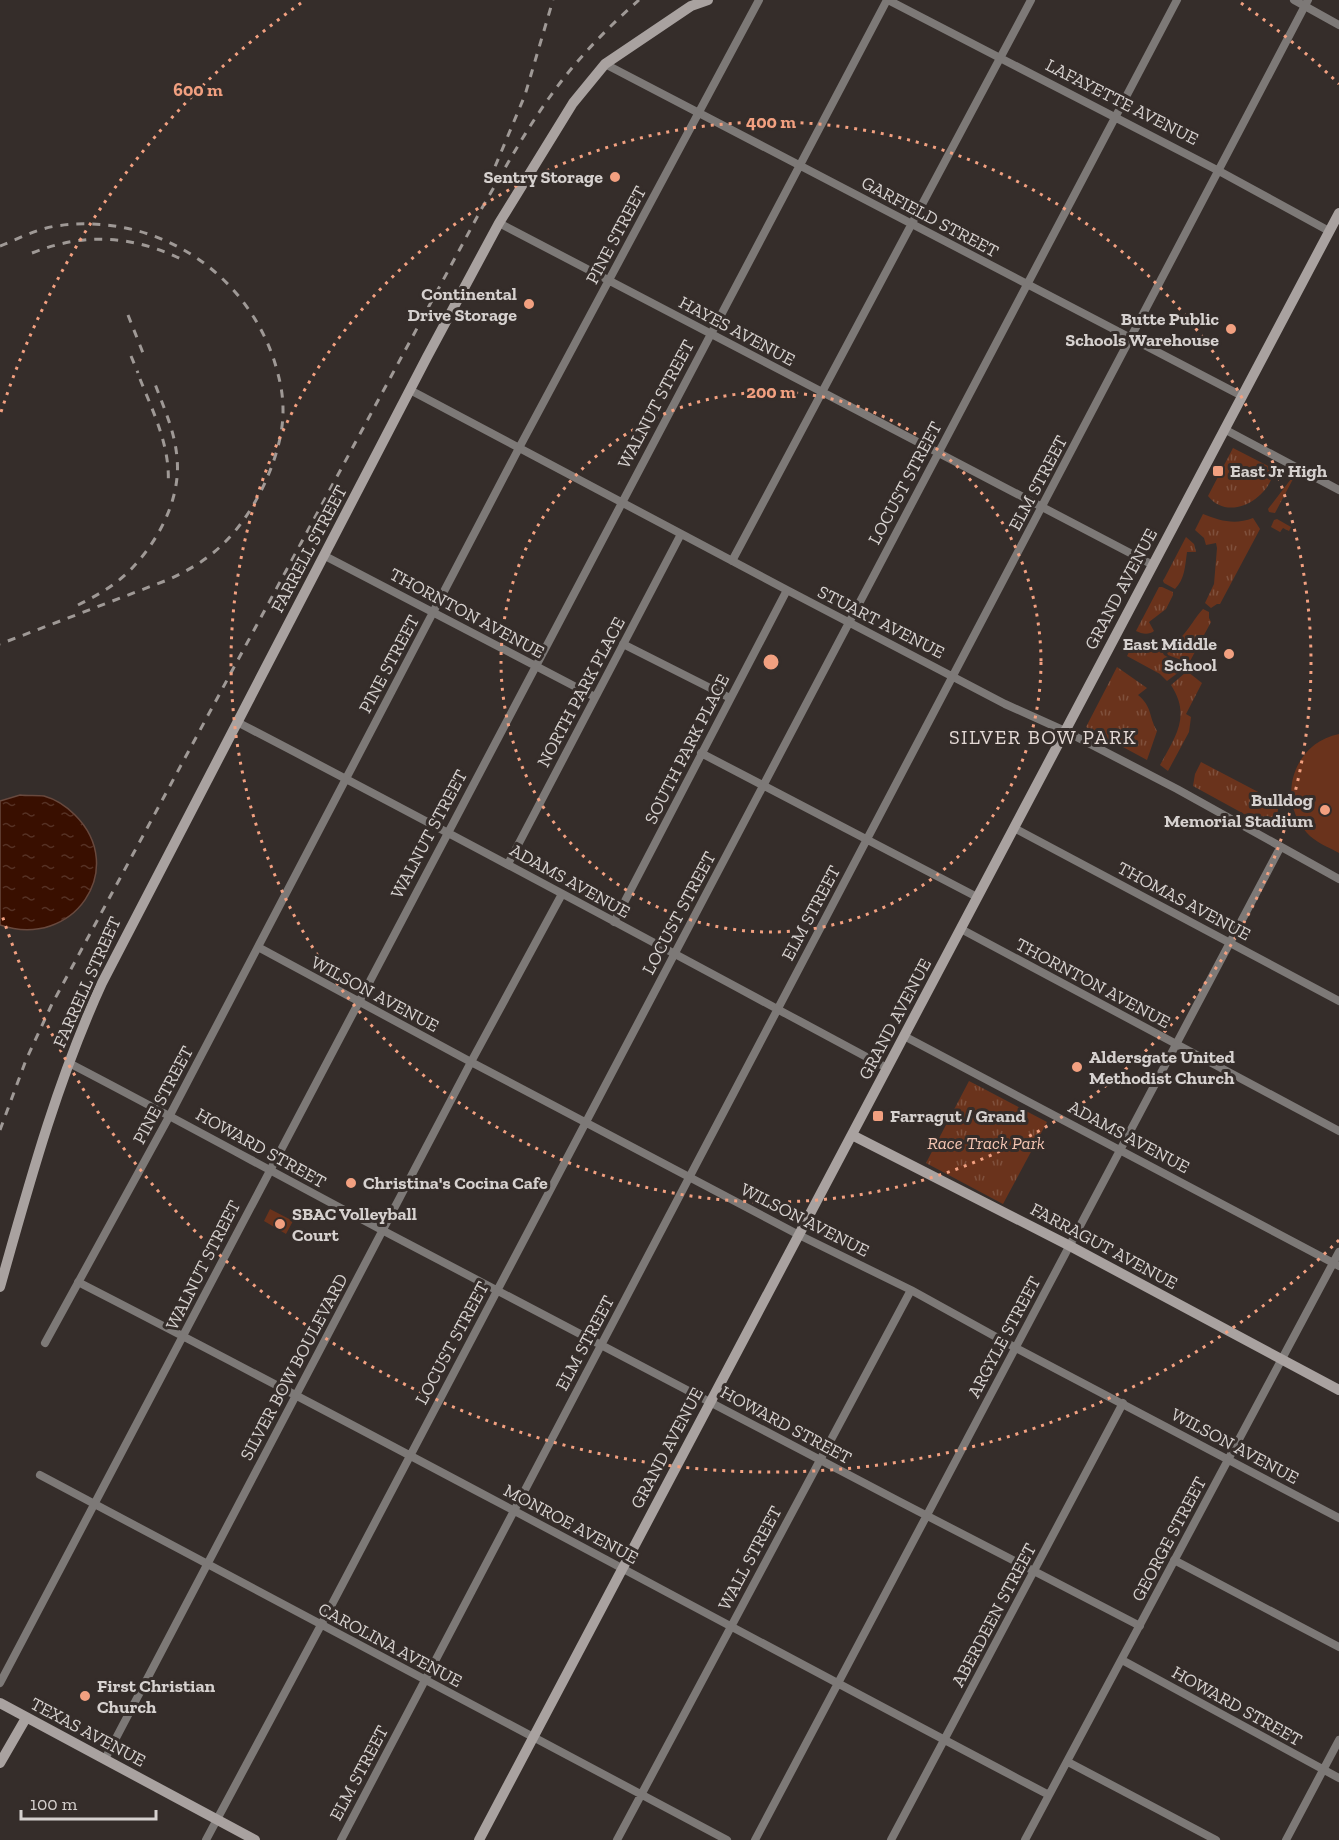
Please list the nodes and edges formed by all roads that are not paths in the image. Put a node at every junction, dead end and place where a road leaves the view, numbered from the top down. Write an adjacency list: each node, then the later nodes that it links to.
1 (708, 0): 10 (main road, FARRELL STREET)
2 (759, 0): 11 (street, PINE STREET)
3 (888, 0): 9 (street, LAFAYETTE AVENUE); 13 (street, WALNUT STREET)
4 (1031, 0): 9 (street)
5 (1177, 0): 12 (street, LOCUST STREET)
6 (1294, 0): 7 (street)
7 (1307, 3): 8 (street); 14 (street, ELM STREET)
8 (1339, 25)
9 (1000, 58): 12 (street, LAFAYETTE AVENUE); 17 (street)
10 (605, 64): 11 (street, GARFIELD STREET); 16 (main road, FARRELL STREET)
11 (698, 112): 13 (street, GARFIELD STREET); 19 (street, PINE STREET)
12 (1115, 117): 14 (street, LAFAYETTE AVENUE); 20 (street, LOCUST STREET)
13 (799, 165): 17 (street, GARFIELD STREET); 21 (street, WALNUT STREET)
14 (1219, 171): 18 (street, LAFAYETTE AVENUE); 22 (street, ELM STREET)
15 (1339, 213): 18 (main road, GRAND AVENUE)
16 (500, 223): 19 (street, HAYES AVENUE); 23 (main road, FARRELL STREET)
17 (912, 224): 20 (street, GARFIELD STREET); 24 (street)
18 (1334, 233): 25 (main road, GRAND AVENUE)
19 (609, 280): 21 (street, HAYES AVENUE); 27 (street, PINE STREET)
20 (1027, 284): 22 (street, GARFIELD STREET); 28 (street, LOCUST STREET)
21 (711, 333): 24 (street, HAYES AVENUE); 30 (street, WALNUT STREET)
22 (1131, 338): 25 (street, GARFIELD STREET); 31 (street, ELM STREET)
23 (411, 390): 27 (street, STUART AVENUE); 33 (main road, FARRELL STREET)
24 (822, 392): 28 (street, HAYES AVENUE); 34 (street)
25 (1242, 396): 26 (main road, GRAND AVENUE)
26 (1224, 429): 29 (street); 35 (main road, GRAND AVENUE)
27 (519, 448): 30 (street, STUART AVENUE); 37 (street, PINE STREET)
28 (938, 453): 31 (street, HAYES AVENUE); 38 (street, LOCUST STREET)
29 (1339, 490)
30 (622, 502): 32 (street, STUART AVENUE); 40 (street, WALNUT STREET)
31 (1042, 507): 35 (street, HAYES AVENUE); 41 (street, ELM STREET)
32 (681, 534): 34 (street, STUART AVENUE); 39 (street, NORTH PARK PLACE)
33 (325, 556): 37 (street, THORNTON AVENUE); 44 (main road, FARRELL STREET)
34 (732, 561): 36 (street, STUART AVENUE)
35 (1153, 565): 45 (main road, GRAND AVENUE)
36 (787, 590): 38 (street, STUART AVENUE); 43 (street, SOUTH PARK PLACE)
37 (433, 612): 40 (street, THORNTON AVENUE); 47 (street, PINE STREET)
38 (849, 622): 41 (street, STUART AVENUE); 48 (street, LOCUST STREET)
39 (623, 644): 42 (street, NORTH PARK PLACE); 43 (street)
40 (535, 666): 42 (street, THORNTON AVENUE); 50 (street, WALNUT STREET)
41 (953, 676): 45 (street, STUART AVENUE); 51 (street, ELM STREET)
42 (595, 697): 53 (street, NORTH PARK PLACE)
43 (730, 698): 46 (street, SOUTH PARK PLACE)
44 (237, 722): 47 (street, ADAMS AVENUE); 68 (main road, FARRELL STREET)
45 (1065, 731): 49 (main road, GRAND AVENUE); 52 (street, STUART AVENUE)
46 (701, 753): 48 (street); 57 (street, SOUTH PARK PLACE)
47 (345, 778): 50 (street, ADAMS AVENUE); 60 (street, PINE STREET)
48 (763, 785): 51 (street); 61 (street, LOCUST STREET)
49 (1014, 828): 56 (main road, GRAND AVENUE); 59 (street, THOMAS AVENUE)
50 (447, 832): 53 (street, ADAMS AVENUE); 63 (street, WALNUT STREET)
51 (867, 840): 56 (street); 64 (street, ELM STREET)
52 (1280, 848): 54 (street, STUART AVENUE); 59 (street, ARGYLE STREET)
53 (508, 864): 55 (street, ADAMS AVENUE)
54 (1339, 879)
55 (562, 894): 57 (street, ADAMS AVENUE); 67 (street, SILVER BOW BOULEVARD)
56 (977, 897): 58 (main road, GRAND AVENUE)
57 (614, 922): 61 (street, ADAMS AVENUE)
58 (961, 929): 65 (main road, GRAND AVENUE); 66 (street, THORNTON AVENUE)
59 (1229, 943): 62 (street, THOMAS AVENUE); 66 (street, ARGYLE STREET)
60 (258, 947): 63 (street, WILSON AVENUE); 70 (street, PINE STREET)
61 (674, 955): 64 (street, ADAMS AVENUE); 71 (street, LOCUST STREET)
62 (1339, 1001)
63 (358, 1002): 67 (street, WILSON AVENUE); 75 (street, WALNUT STREET)
64 (777, 1009): 69 (street, ADAMS AVENUE); 76 (street, ELM STREET)
65 (904, 1036): 69 (main road, GRAND AVENUE); 74 (street, ADAMS AVENUE)
66 (1175, 1043): 72 (street, THORNTON AVENUE); 74 (street, ARGYLE STREET)
67 (471, 1062): 71 (street, WILSON AVENUE); 77 (street, SILVER BOW BOULEVARD)
68 (69, 1064): 70 (street, HOWARD STREET); 83 (main road, FARRELL STREET)
69 (887, 1068): 73 (main road, GRAND AVENUE)
70 (170, 1115): 75 (street, HOWARD STREET); 82 (street, PINE STREET)
71 (586, 1122): 76 (street, WILSON AVENUE); 84 (street, LOCUST STREET)
72 (1339, 1131)
73 (852, 1134): 78 (main road, GRAND AVENUE); 79 (main road, FARRAGUT AVENUE)
74 (1119, 1149): 79 (street, ARGYLE STREET); 81 (street, ADAMS AVENUE)
75 (268, 1170): 77 (street, HOWARD STREET); 86 (street, WALNUT STREET)
76 (689, 1176): 78 (street, WILSON AVENUE); 88 (street, ELM STREET)
77 (383, 1231): 84 (street, HOWARD STREET); 92 (street, SILVER BOW BOULEVARD)
78 (799, 1235): 85 (street, WILSON AVENUE); 93 (main road, GRAND AVENUE)
79 (1070, 1246): 89 (street, ARGYLE STREET); 90 (main road, FARRAGUT AVENUE)
80 (1339, 1252): 81 (street, GEORGE STREET)
81 (1336, 1264): 90 (street, GEORGE STREET)
82 (78, 1282): 86 (street, MONROE AVENUE); 87 (street, PINE STREET)
83 (0, 1287)
84 (496, 1290): 88 (street, HOWARD STREET); 95 (street, LOCUST STREET)
85 (911, 1290): 89 (street, WILSON AVENUE); 96 (street, WALL STREET)
86 (183, 1336): 92 (street, MONROE AVENUE); 99 (street, WALNUT STREET)
87 (45, 1343)
88 (601, 1346): 93 (street, HOWARD STREET); 100 (street, ELM STREET)
89 (1016, 1348): 94 (street, WILSON AVENUE); 101 (street, ARGYLE STREET)
90 (1281, 1359): 91 (main road, FARRAGUT AVENUE); 97 (street, GEORGE STREET)
91 (1339, 1390)
92 (296, 1396): 95 (street, MONROE AVENUE); 104 (street, SILVER BOW BOULEVARD)
93 (710, 1402): 96 (street, HOWARD STREET); 105 (main road, GRAND AVENUE)
94 (1123, 1403): 97 (street, WILSON AVENUE); 106 (street, ABERDEEN STREET)
95 (410, 1457): 100 (street, MONROE AVENUE); 107 (street, LOCUST STREET)
96 (820, 1459): 101 (street, HOWARD STREET); 108 (street, WALL STREET)
97 (1228, 1459): 102 (street, WILSON AVENUE); 103 (street, GEORGE STREET)
98 (40, 1475): 99 (street, CAROLINA AVENUE)
99 (95, 1504): 104 (street, CAROLINA AVENUE); 113 (street, WALNUT STREET)
100 (514, 1511): 105 (street, MONROE AVENUE); 112 (street, ELM STREET)
101 (926, 1515): 106 (street, HOWARD STREET); 114 (street, ARGYLE STREET)
102 (1339, 1518)
103 (1174, 1560): 109 (street, GEORGE STREET); 110 (street)
104 (207, 1565): 107 (street, CAROLINA AVENUE); 120 (street, SILVER BOW BOULEVARD)
105 (622, 1569): 108 (street, MONROE AVENUE); 117 (main road, GRAND AVENUE)
106 (1034, 1571): 109 (street, HOWARD STREET); 119 (street, ABERDEEN STREET)
107 (321, 1625): 112 (street, CAROLINA AVENUE); 127 (street, LOCUST STREET)
108 (731, 1625): 114 (street, MONROE AVENUE); 125 (street, WALL STREET)
109 (1140, 1626): 111 (street, GEORGE STREET)
110 (1339, 1647)
111 (1122, 1660): 121 (street, GEORGE STREET); 123 (street, HOWARD STREET)
112 (425, 1680): 117 (street, CAROLINA AVENUE); 130 (street, ELM STREET)
113 (0, 1683)
114 (838, 1683): 119 (street, MONROE AVENUE); 134 (street, ARGYLE STREET)
115 (0, 1703): 116 (main road, TEXAS AVENUE)
116 (27, 1718): 120 (main road, TEXAS AVENUE); 122 (main road)
117 (534, 1737): 125 (street, CAROLINA AVENUE); 131 (main road, GRAND AVENUE)
118 (1339, 1740): 123 (street)
119 (944, 1741): 126 (street, MONROE AVENUE); 135 (street, ABERDEEN STREET)
120 (105, 1759): 127 (main road, TEXAS AVENUE)
121 (1068, 1762): 126 (street, GEORGE STREET); 137 (street)
122 (0, 1763)
123 (1323, 1770): 124 (street, HOWARD STREET); 138 (street)
124 (1339, 1778)
125 (642, 1794): 132 (street, WALL STREET); 133 (street, CAROLINA AVENUE)
126 (1049, 1795): 136 (street, GEORGE STREET)
127 (217, 1820): 128 (street, LOCUST STREET); 129 (main road, TEXAS AVENUE)
128 (206, 1840)
129 (255, 1840)
130 (341, 1840)
131 (479, 1840)
132 (617, 1840)
133 (727, 1840)
134 (755, 1840)
135 (891, 1840)
136 (1025, 1840)
137 (1216, 1840)
138 (1286, 1840)

